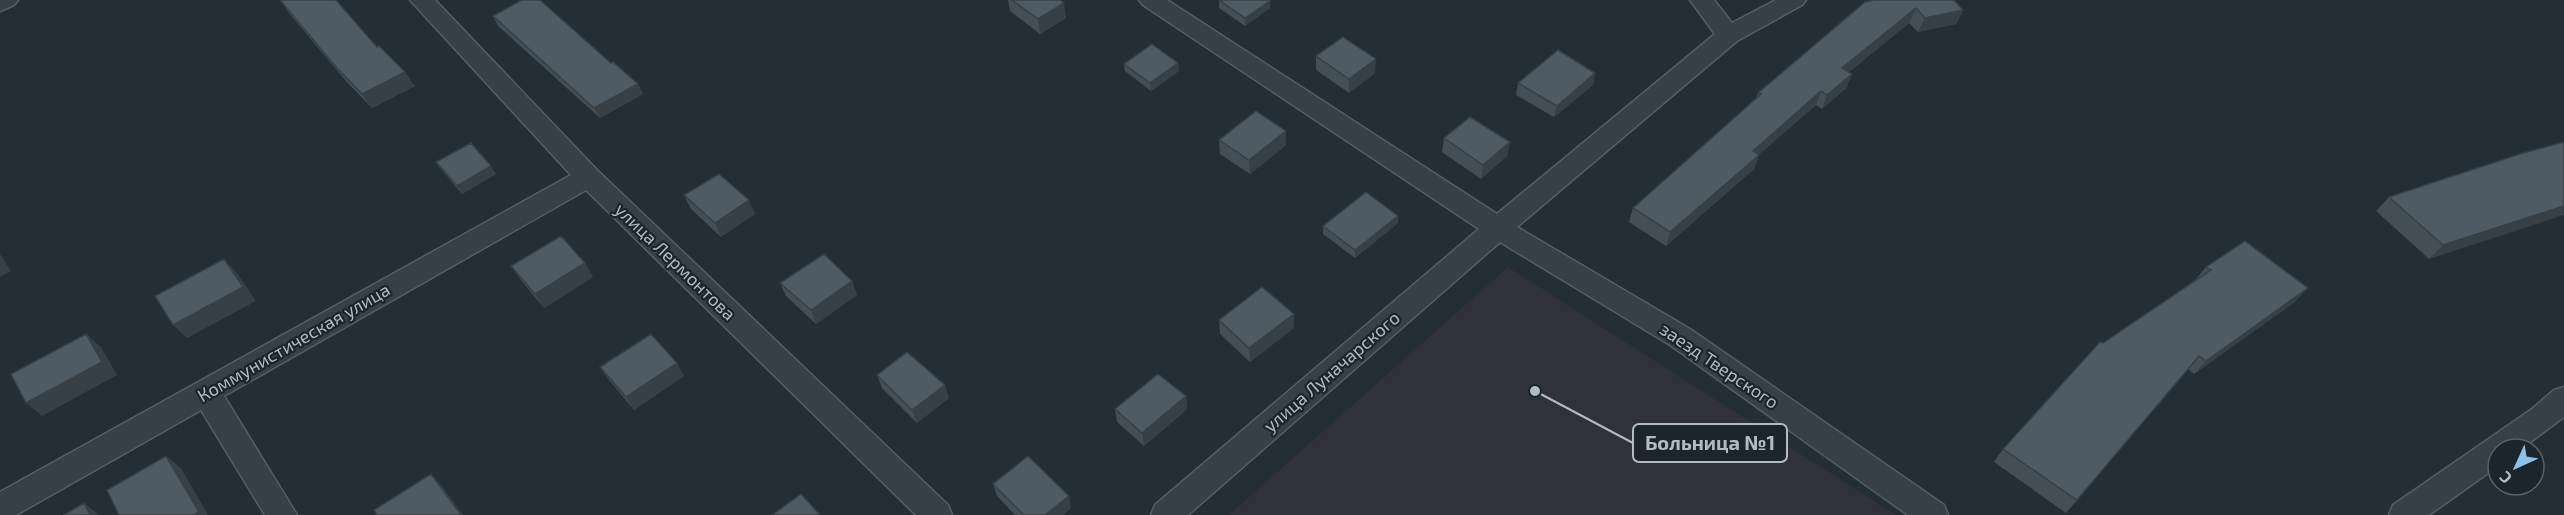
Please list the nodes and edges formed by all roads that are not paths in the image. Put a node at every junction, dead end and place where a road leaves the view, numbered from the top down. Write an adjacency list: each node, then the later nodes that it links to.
1 (6, 0): 6 (street)
2 (422, 0): 8 (street, улица Лермонтова)
3 (1151, 0): 9 (street)
4 (1702, 0): 7 (street)
5 (1794, 0): 7 (street, улица Луначарского)
6 (0, 3)
7 (1729, 35): 9 (street, улица Луначарского)
8 (588, 177): 10 (street, Коммунистическая улица); 14 (street, улица Лермонтова)
9 (1498, 228): 15 (street, улица Луначарского); 16 (street, заезд Тверского)
10 (206, 393): 12 (street, Коммунистическая улица); 13 (street)
11 (2564, 399): 17 (street)
12 (0, 508)
13 (282, 515)
14 (937, 515)
15 (1166, 515)
16 (1933, 515)
17 (2404, 515)

